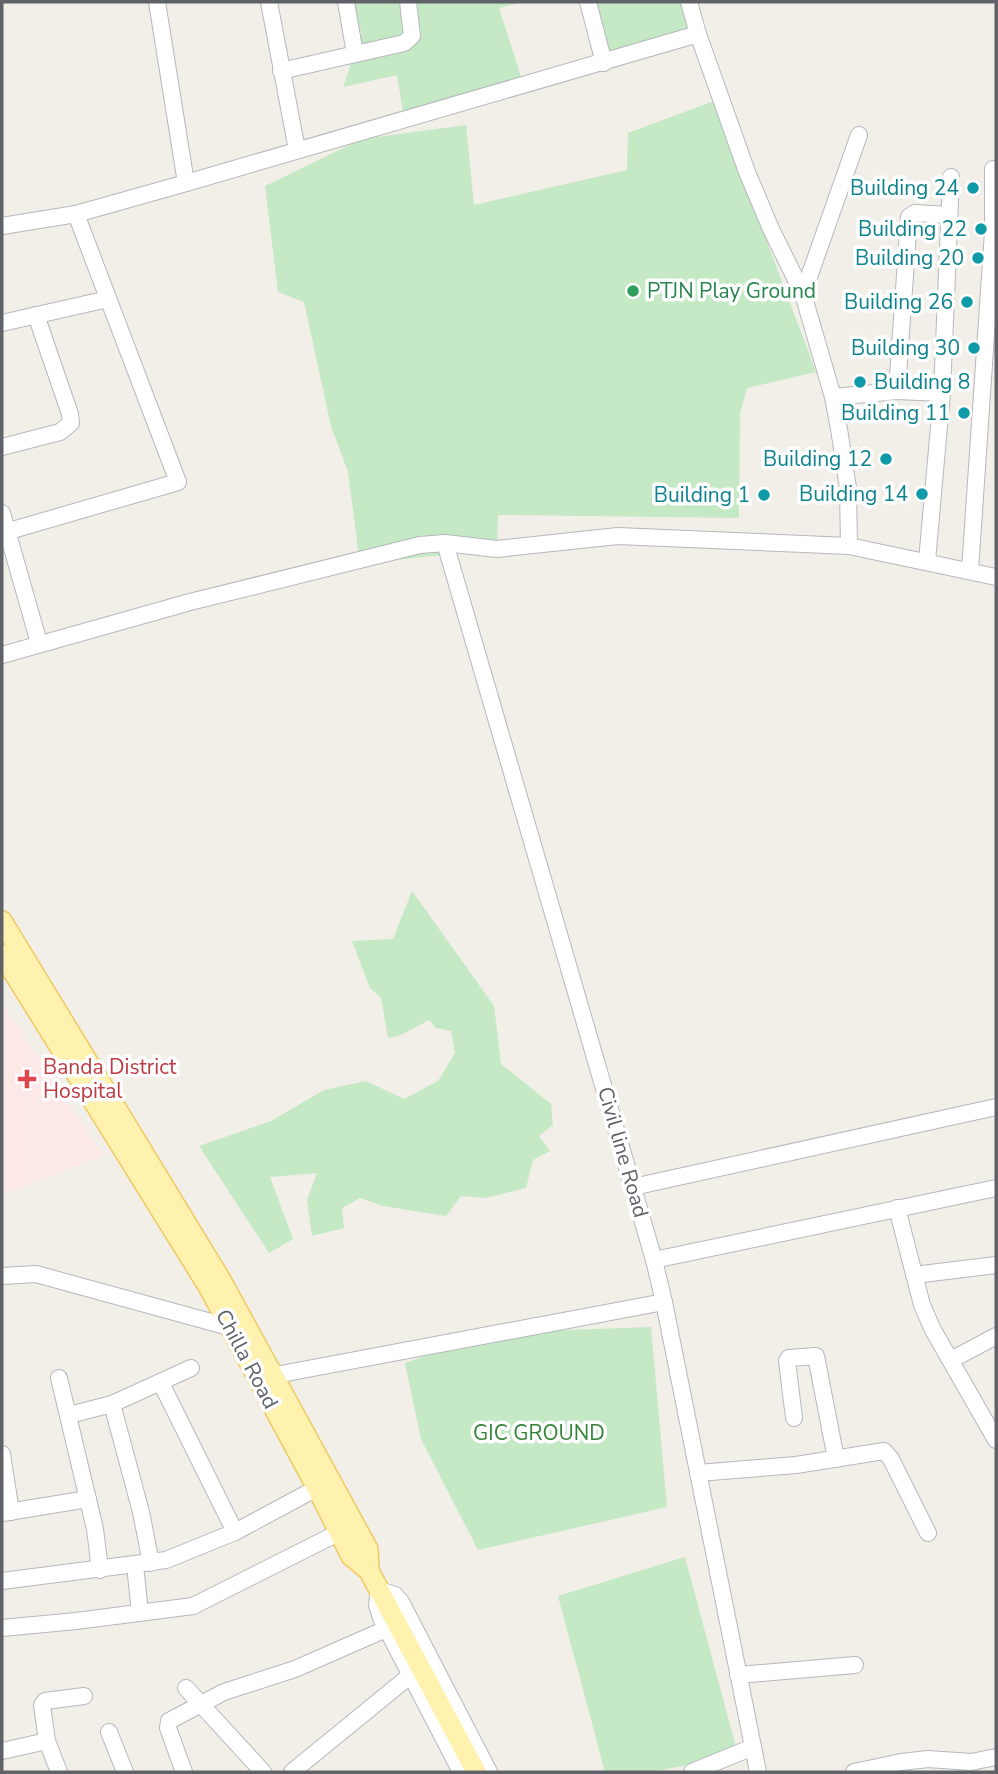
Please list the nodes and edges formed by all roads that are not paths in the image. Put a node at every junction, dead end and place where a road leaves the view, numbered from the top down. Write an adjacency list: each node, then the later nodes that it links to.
1 (156, 2): 15 (street)
2 (269, 2): 10 (street)
3 (346, 2): 8 (street)
4 (587, 2): 9 (street)
5 (690, 2): 7 (street)
6 (413, 3): 8 (street)
7 (698, 34): 9 (street); 19 (street)
8 (355, 54): 10 (street)
9 (604, 63): 12 (street)
10 (281, 71): 12 (street)
11 (859, 135): 19 (street)
12 (297, 150): 15 (street)
13 (992, 169): 23 (street)
14 (951, 177): 17 (street)
15 (187, 183): 16 (street)
16 (76, 214): 18 (street); 20 (street)
17 (949, 215): 24 (street); 25 (street)
18 (2, 226)
19 (803, 294): 26 (street)
20 (108, 299): 21 (street); 29 (street)
21 (36, 315): 22 (street); 27 (street)
22 (2, 323)
23 (990, 365): 33 (street)
24 (897, 391): 25 (street); 26 (street)
25 (942, 393): 32 (street)
26 (833, 397): 31 (street)
27 (2, 447)
28 (2, 513): 29 (street)
29 (4, 533): 35 (street)
30 (445, 543): 31 (street); 35 (street); 40 (street, Civil line Road)
31 (849, 546): 32 (street)
32 (926, 561): 33 (street)
33 (970, 570): 34 (street)
34 (996, 577)
35 (39, 643): 36 (street)
36 (2, 655)
37 (2, 921): 38 (main road)
38 (13, 961): 48 (main road, Chilla Road); 52 (main road)
39 (996, 1107): 40 (street)
40 (633, 1187): 43 (street, Civil line Road)
41 (996, 1188): 42 (street)
42 (897, 1208): 43 (street); 45 (street)
43 (654, 1260): 47 (street, Civil line Road)
44 (996, 1265): 45 (street)
45 (914, 1275): 50 (street)
46 (2, 1276): 48 (street)
47 (664, 1302): 52 (street); 61 (street, Civil line Road)
48 (229, 1326): 52 (main road, Chilla Road)
49 (996, 1336): 50 (street)
50 (951, 1360): 58 (street)
51 (191, 1368): 54 (street)
52 (266, 1377): 62 (main road, Chilla Road); 70 (main road)
53 (59, 1378): 56 (street)
54 (161, 1383): 55 (street); 65 (street)
55 (112, 1404): 56 (street); 68 (street)
56 (69, 1415): 63 (street)
57 (794, 1418): 60 (street)
58 (996, 1440)
59 (2, 1454): 64 (street)
60 (836, 1459): 61 (street); 66 (street)
61 (698, 1473): 78 (street, Civil line Road)
62 (317, 1488): 65 (street); 67 (main road, Chilla Road)
63 (88, 1499): 64 (street); 69 (street)
64 (6, 1512)
65 (235, 1532): 68 (street)
66 (928, 1533)
67 (338, 1534): 70 (main road, Chilla Road); 73 (street)
68 (143, 1564): 69 (street); 73 (street)
69 (100, 1570): 71 (street)
70 (369, 1571): 72 (main road, Chilla Road)
71 (2, 1581)
72 (379, 1590): 74 (main road, Chilla Road); 94 (street)
73 (141, 1613): 75 (street)
74 (392, 1627): 77 (street); 81 (street); 93 (main road, Chilla Road)
75 (2, 1628)
76 (855, 1665): 78 (street)
77 (412, 1674): 91 (street); 92 (street)
78 (738, 1675): 85 (street, Civil line Road)
79 (186, 1688): 81 (street)
80 (84, 1696): 83 (street)
81 (201, 1705): 89 (street); 90 (street)
82 (109, 1732): 88 (street)
83 (47, 1741): 84 (street); 87 (street)
84 (2, 1745)
85 (753, 1748): 95 (street); 96 (street, Civil line Road)
86 (996, 1759): 97 (street)
87 (59, 1772)
88 (125, 1772)
89 (184, 1772)
90 (263, 1772)
91 (292, 1772)
92 (461, 1772)
93 (476, 1772)
94 (489, 1772)
95 (692, 1772)
96 (758, 1772)
97 (854, 1772)

